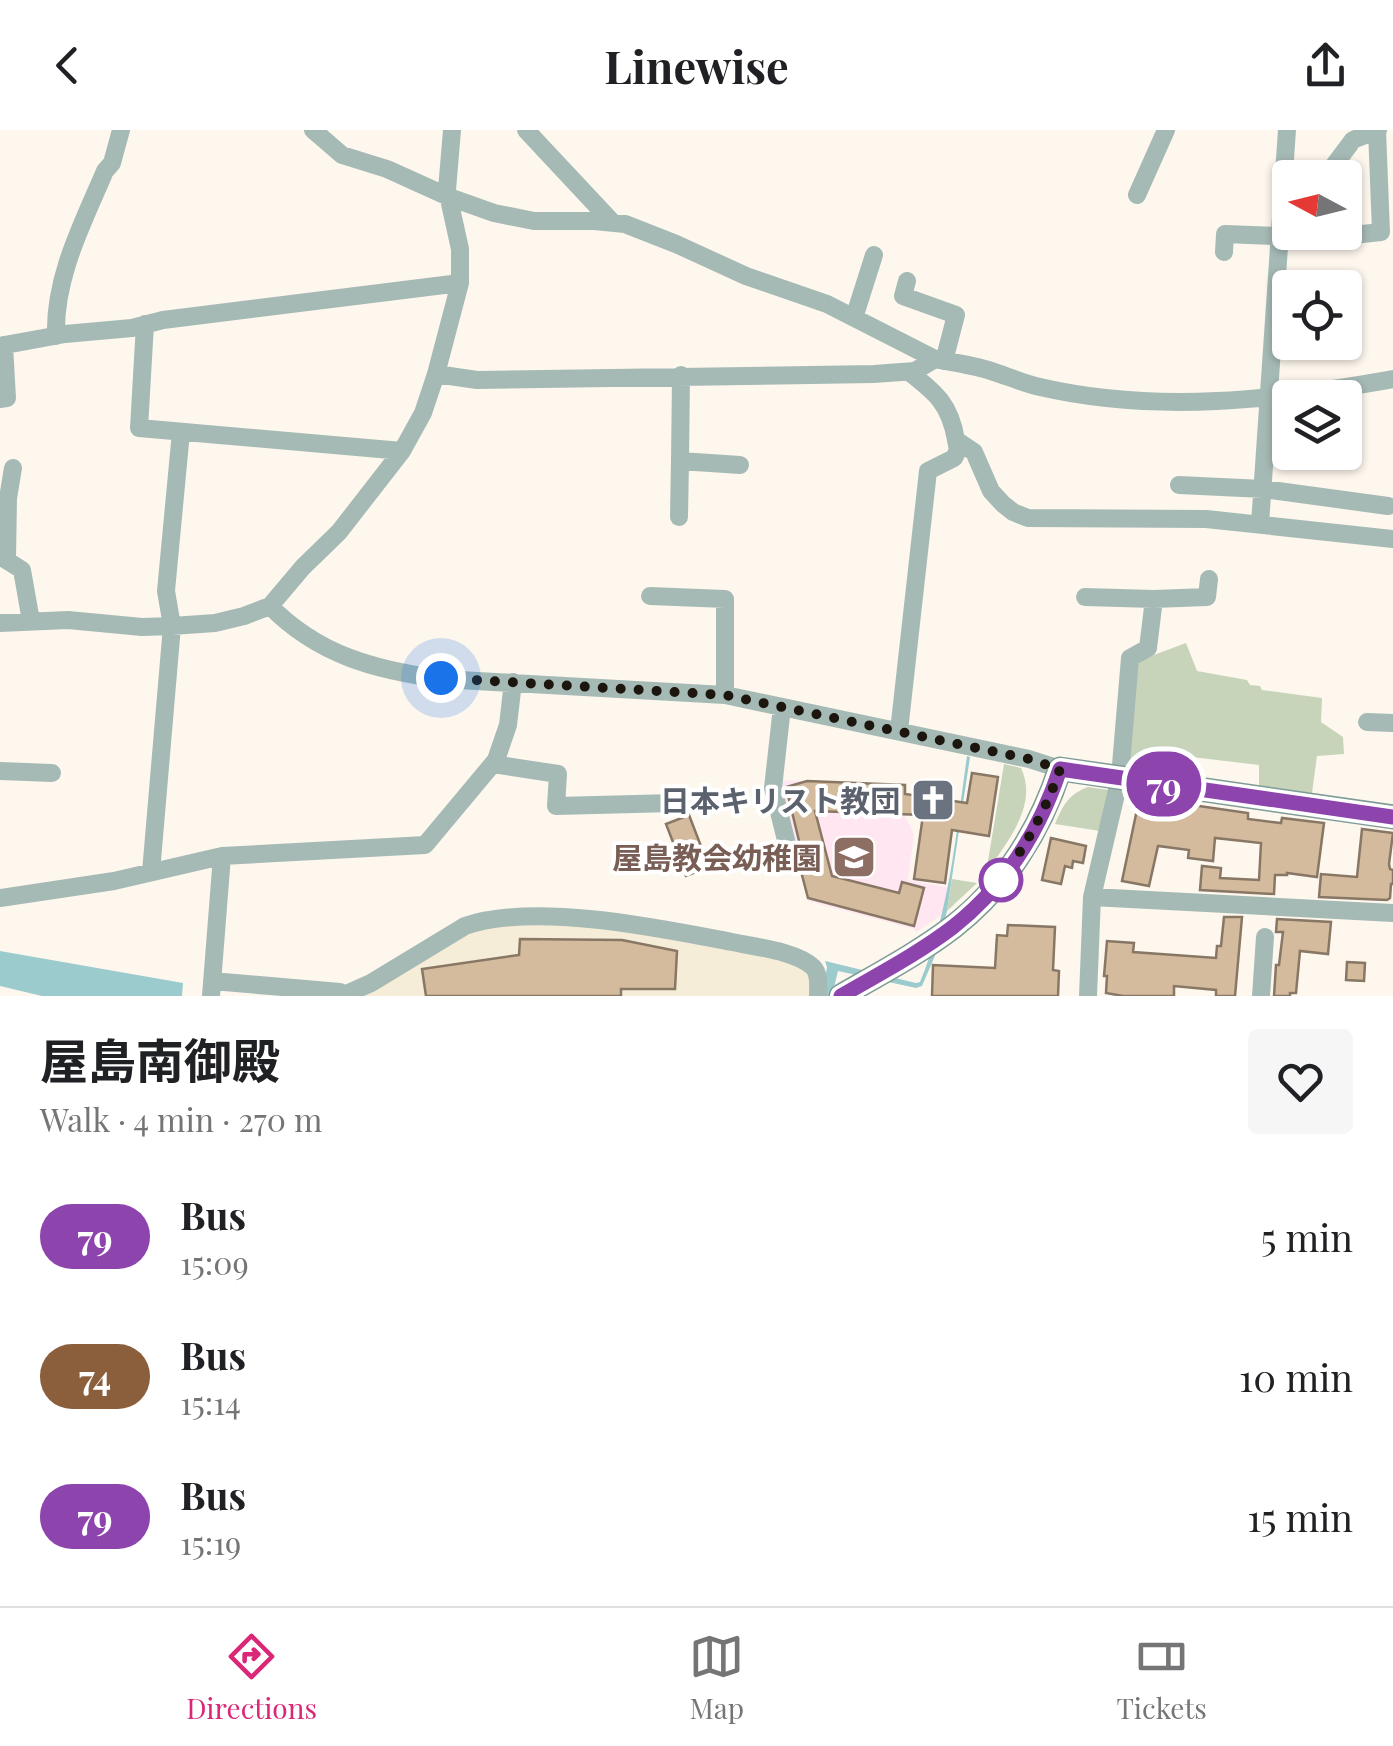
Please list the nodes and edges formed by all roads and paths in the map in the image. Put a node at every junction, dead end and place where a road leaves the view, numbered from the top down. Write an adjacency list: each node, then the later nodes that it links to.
1 (121, 130): 22 (street)
2 (313, 130): 11 (street)
3 (452, 130): 11 (street)
4 (526, 130): 13 (street)
5 (1166, 130): 10 (street)
6 (1286, 130): 8 (street)
7 (1377, 130): 9 (street); 14 (street)
8 (1285, 160)
9 (1338, 160)
10 (1137, 194)
11 (449, 197): 13 (street); 19 (street)
12 (1226, 215): 15 (street)
13 (613, 222): 20 (street)
14 (1362, 234)
15 (1272, 238)
16 (1279, 250): 29 (street)
17 (874, 255): 20 (street)
18 (906, 281): 24 (street)
19 (460, 284): 21 (street); 26 (street)
20 (854, 318): 24 (street)
21 (145, 324): 22 (street); 31 (street)
22 (56, 336): 23 (street)
23 (2, 346): 30 (street)
24 (939, 360): 25 (street); 29 (street)
25 (909, 372): 27 (street); 32 (street)
26 (436, 374): 27 (street); 33 (street)
27 (681, 376): 34 (street)
28 (1393, 379): 29 (street)
29 (1270, 398): 38 (street)
30 (0, 399)
31 (182, 432): 33 (street); 51 (street)
32 (956, 440): 41 (street); 57 (street)
33 (402, 452): 48 (street)
34 (680, 461): 35 (street); 40 (street)
35 (740, 465)
36 (14, 468): 43 (street)
37 (1179, 485): 38 (street)
38 (1263, 489): 39 (street); 41 (street)
39 (1388, 506)
40 (679, 517)
41 (1260, 524): 42 (street)
42 (1393, 539)
43 (3, 557): 49 (street)
44 (1209, 579): 47 (street)
45 (650, 596): 53 (street)
46 (1085, 597): 47 (street)
47 (1154, 599): 62 (street)
48 (270, 606): 51 (street); 52 (street)
49 (31, 621): 50 (street); 51 (street)
50 (0, 624)
51 (172, 626): 67 (street)
52 (513, 682): 53 (street); 58 (street)
53 (725, 695): 54 (street)
54 (782, 707): 57 (street); 66 (street)
55 (1366, 722): 56 (street)
56 (1393, 723)
57 (899, 732): 59 (street)
58 (493, 764): 63 (street); 65 (street)
59 (1060, 769): 62 (main road); 75 (main road)
60 (0, 771): 61 (street)
61 (52, 773)
62 (1120, 777): 64 (main road); 68 (street)
63 (674, 803)
64 (1393, 816)
65 (222, 856): 67 (street); 72 (street)
66 (746, 863)
67 (151, 872): 69 (street)
68 (1092, 897): 70 (street); 76 (street)
69 (0, 898)
70 (1393, 913)
71 (1265, 937): 77 (street)
72 (212, 989): 73 (street)
73 (344, 996): 74 (street)
74 (818, 996)
75 (842, 996)
76 (1088, 996)
77 (1261, 996)

